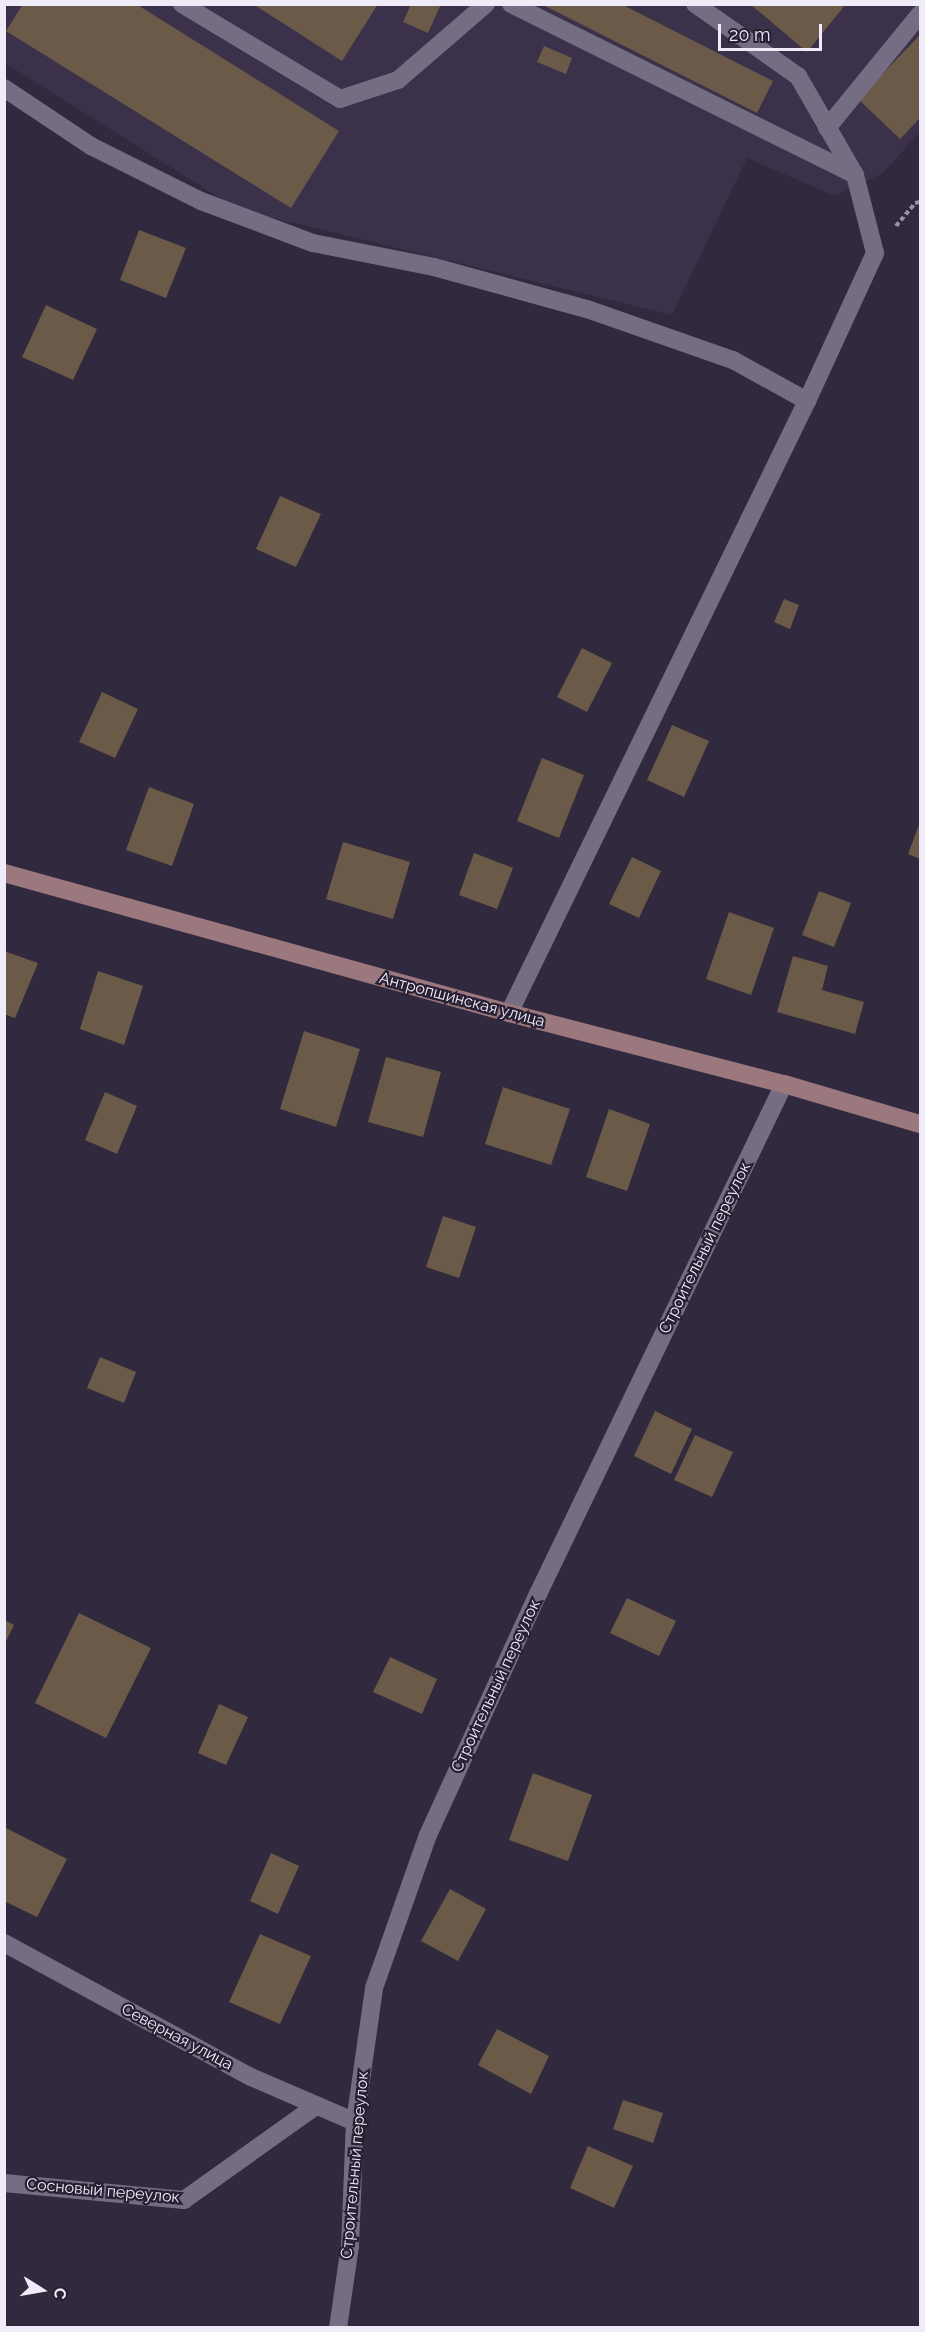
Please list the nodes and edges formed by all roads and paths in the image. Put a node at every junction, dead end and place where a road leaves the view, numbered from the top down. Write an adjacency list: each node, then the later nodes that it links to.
1 (182, 4): 2 (street)
2 (486, 4)
3 (511, 4): 8 (street)
4 (695, 4): 7 (street)
5 (921, 14): 7 (street)
6 (4, 88): 9 (street)
7 (827, 128): 8 (street)
8 (855, 176): 9 (street)
9 (807, 401): 11 (street)
10 (4, 873): 11 (street, Антропшинская улица)
11 (509, 1013): 12 (street, Антропшинская улица)
12 (784, 1084): 13 (street, Антропшинская улица); 16 (street, Строительный переулок)
13 (921, 1124)
14 (4, 1943): 15 (street, Северная улица)
15 (317, 2105): 16 (street, Северная улица); 17 (street, Сосновый переулок)
16 (355, 2122): 18 (street, Строительный переулок)
17 (4, 2183)
18 (338, 2328)

